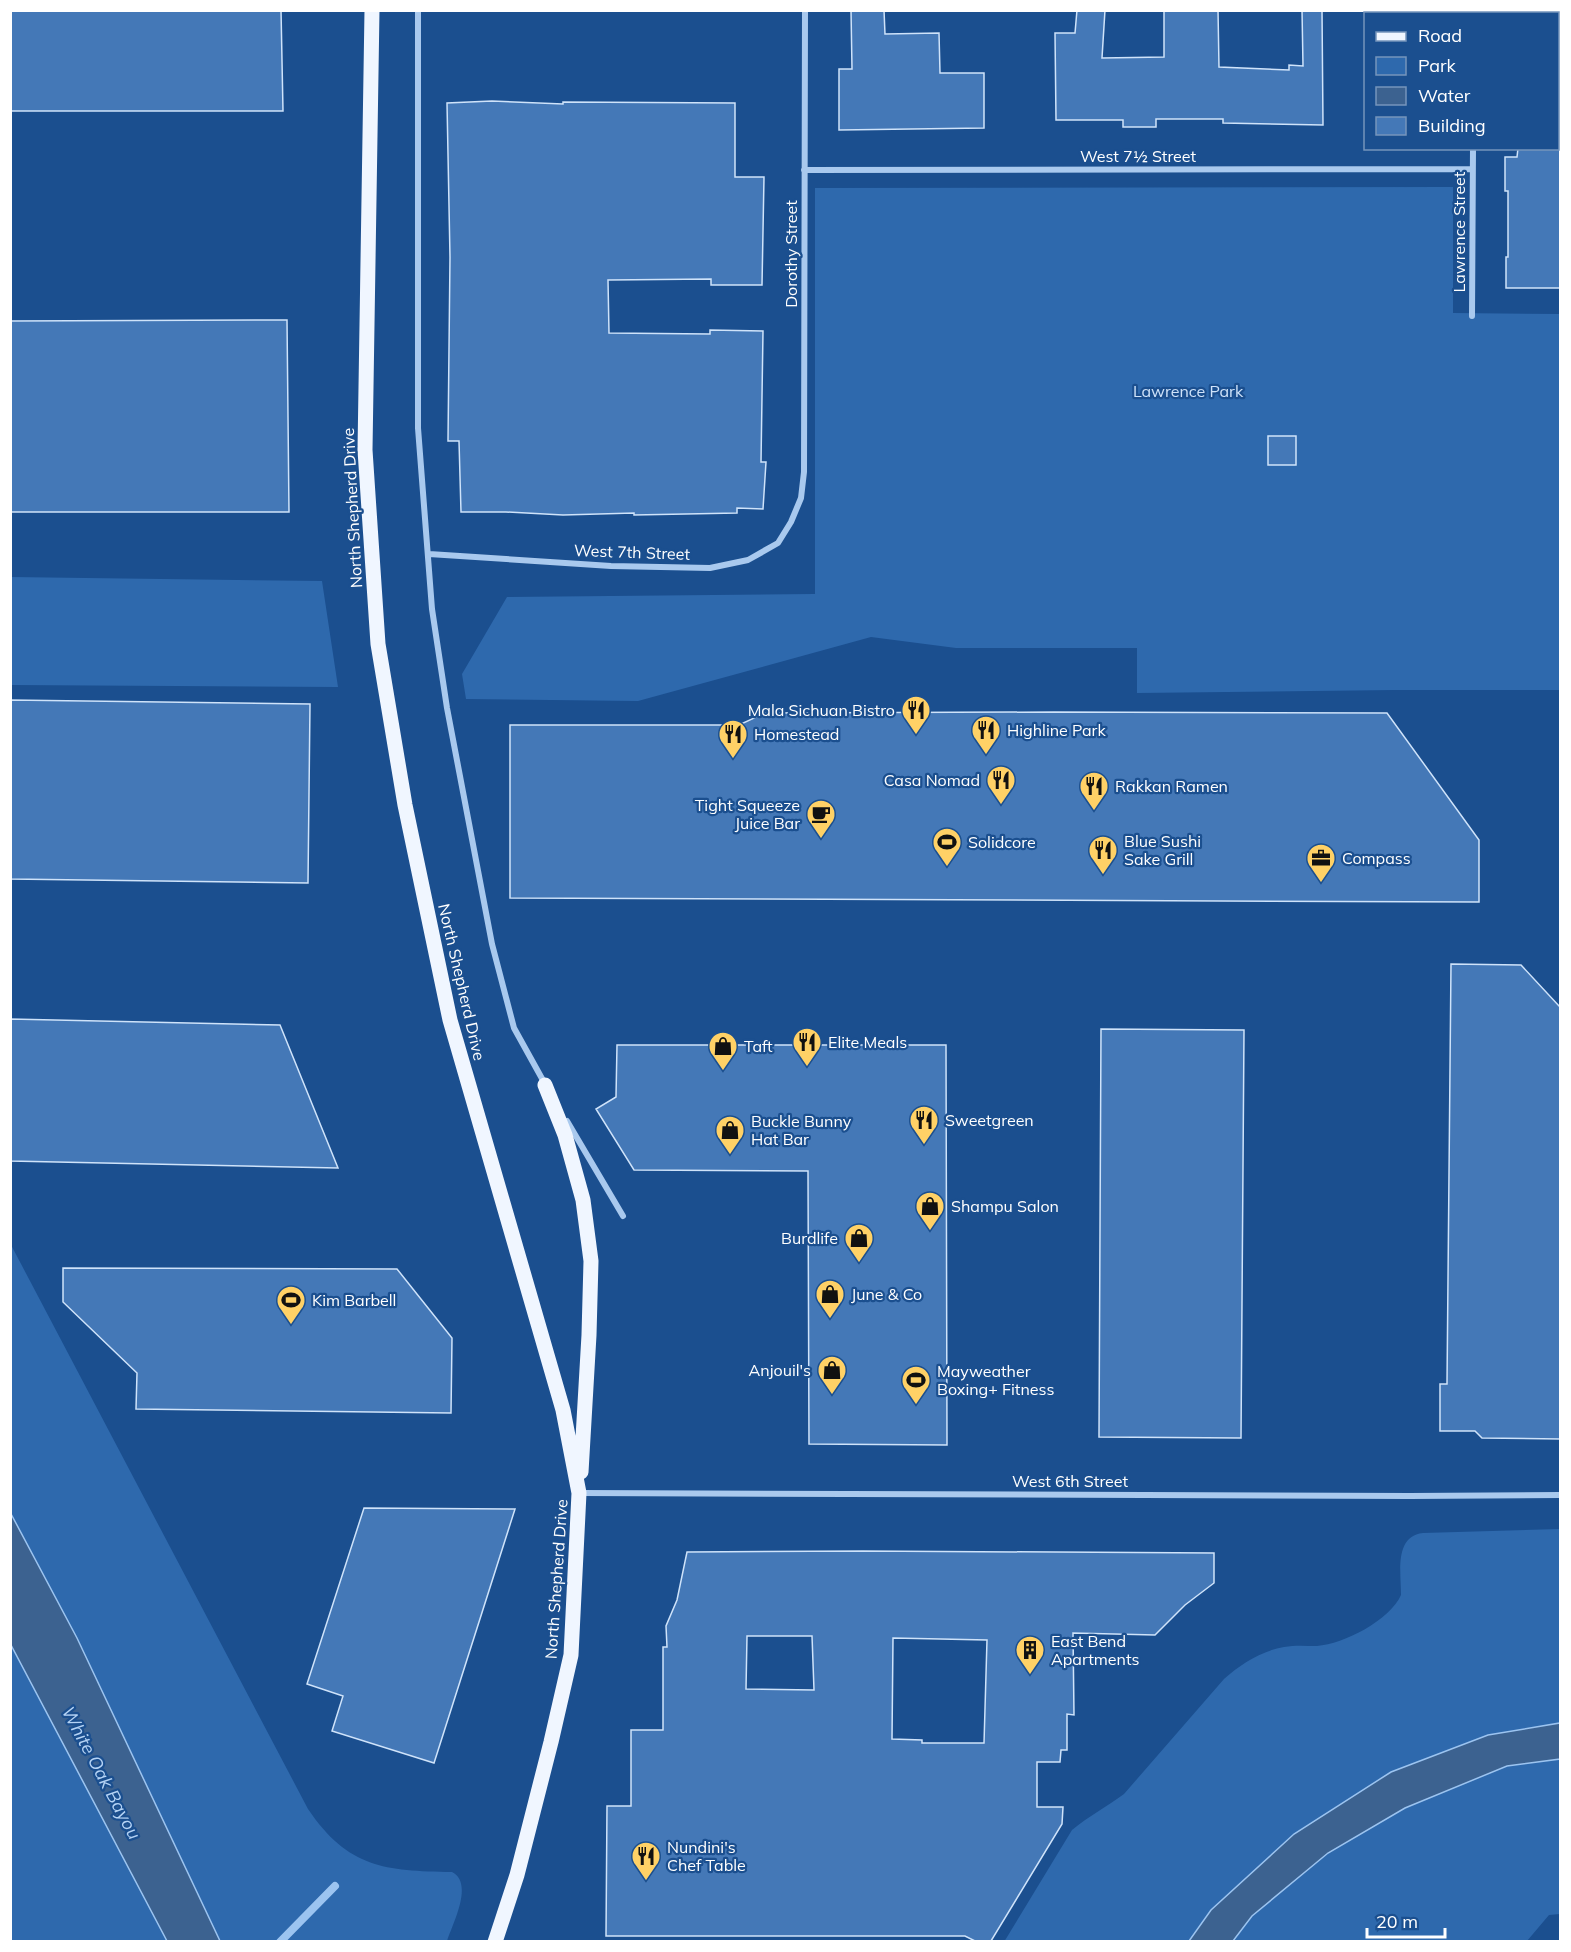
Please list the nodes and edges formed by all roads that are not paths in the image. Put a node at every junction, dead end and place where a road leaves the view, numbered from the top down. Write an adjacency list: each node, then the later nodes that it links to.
1 (372, 10): 12 (main road, North Shepherd Drive)
2 (418, 10): 9 (street)
3 (805, 10): 6 (street, Dorothy Street)
4 (1473, 150): 5 (street, Lawrence Street)
5 (1472, 169): 6 (street, West 7½ Street); 7 (street, Lawrence Street)
6 (804, 170): 8 (street, Dorothy Street)
7 (1472, 316)
8 (801, 498): 9 (street, West 7th Street)
9 (429, 554): 10 (street)
10 (545, 1084): 11 (street); 12 (main road)
11 (623, 1216)
12 (579, 1493): 13 (street, West 6th Street); 14 (main road, North Shepherd Drive)
13 (1560, 1494)
14 (495, 1941)

